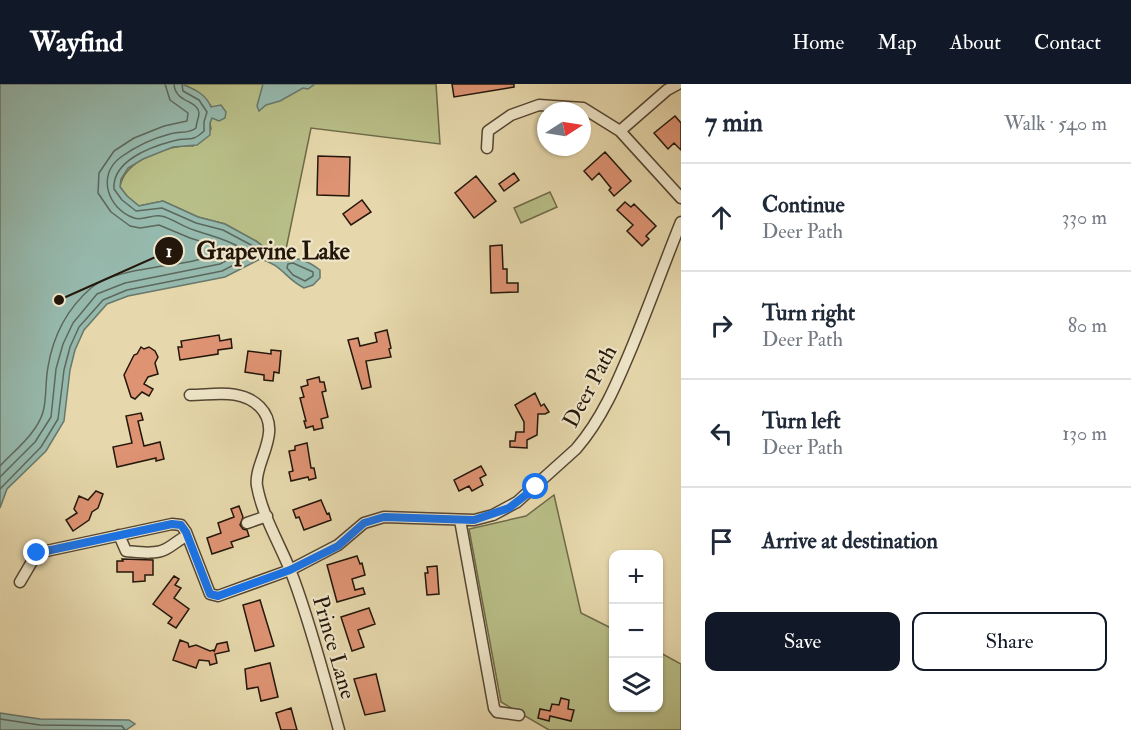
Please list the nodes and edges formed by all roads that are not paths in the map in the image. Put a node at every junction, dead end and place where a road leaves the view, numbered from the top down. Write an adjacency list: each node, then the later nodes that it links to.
1 (678, 84): 2 (street)
2 (620, 131): 3 (street); 4 (street)
3 (487, 148)
4 (681, 198)
5 (681, 222): 8 (street, Deer Path)
6 (190, 395): 7 (street, Prince Lane)
7 (267, 516): 9 (street); 12 (street, Prince Lane)
8 (460, 520): 12 (street, Deer Path); 14 (street)
9 (247, 523)
10 (119, 535): 11 (street); 11 (street); 13 (street)
11 (188, 536): 12 (street, Deer Path)
12 (290, 570): 15 (street, Prince Lane)
13 (20, 582)
14 (519, 715)
15 (339, 730)

